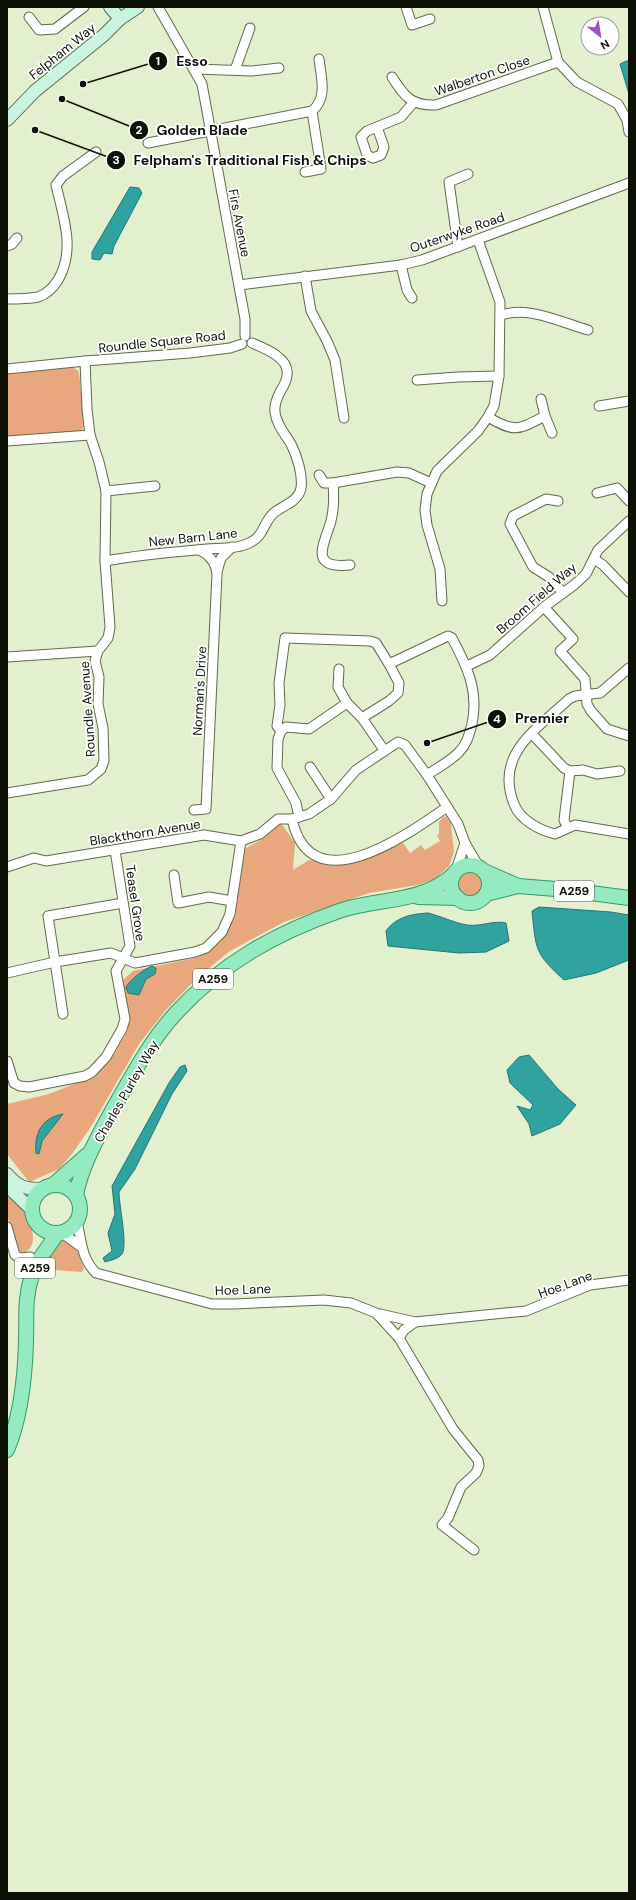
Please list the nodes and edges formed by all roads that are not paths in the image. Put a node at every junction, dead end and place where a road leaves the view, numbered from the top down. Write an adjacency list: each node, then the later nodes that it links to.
1 (84, 7): 7 (street)
2 (110, 7): 8 (main road)
3 (138, 7): 8 (main road, Felpham Way)
4 (158, 7): 14 (street, Firs Avenue)
5 (406, 7): 9 (street)
6 (543, 7): 12 (street)
7 (29, 17)
8 (120, 19): 19 (main road, Felpham Way)
9 (430, 19)
10 (250, 28): 15 (street)
11 (319, 59): 18 (street)
12 (558, 62): 17 (street, Walberton Close); 22 (street)
13 (280, 68): 15 (street)
14 (195, 69): 15 (street); 21 (street, Firs Avenue)
15 (235, 70)
16 (392, 76): 17 (street)
17 (414, 102): 20 (street)
18 (312, 111): 21 (street); 25 (street)
19 (7, 120)
20 (376, 127)
21 (212, 130): 23 (street); 34 (street, Firs Avenue)
22 (629, 132)
23 (148, 143)
24 (96, 152): 36 (street)
25 (305, 172)
26 (468, 174): 31 (street)
27 (629, 183): 29 (street, Outerwyke Road)
28 (17, 238): 30 (street)
29 (478, 240): 31 (street, Outerwyke Road); 37 (street)
30 (7, 246)
31 (458, 247): 32 (street, Outerwyke Road)
32 (401, 264): 33 (street, Outerwyke Road); 35 (street)
33 (305, 276): 34 (street, Outerwyke Road); 50 (street)
34 (238, 285): 39 (street, Firs Avenue)
35 (412, 298)
36 (7, 299)
37 (501, 315): 38 (street); 43 (street)
38 (588, 330)
39 (244, 340): 40 (street, Roundle Square Road); 41 (street, Roundle Square Road)
40 (252, 343): 63 (street, New Barn Lane)
41 (85, 361): 42 (street, Roundle Square Road); 52 (street, Roundle Avenue)
42 (7, 369)
43 (499, 376): 44 (street); 49 (street)
44 (417, 380)
45 (541, 399): 48 (street)
46 (629, 401): 47 (street)
47 (599, 406)
48 (545, 416): 49 (street); 51 (street)
49 (488, 417): 56 (street)
50 (344, 418)
51 (552, 432)
52 (90, 435): 53 (street); 58 (street, Roundle Avenue)
53 (7, 441)
54 (319, 475): 55 (street)
55 (333, 483): 56 (street); 67 (street)
56 (431, 483): 71 (street)
57 (155, 486): 58 (street)
58 (106, 491): 66 (street, Roundle Avenue)
59 (597, 493): 61 (street)
60 (558, 501): 70 (street)
61 (629, 501)
62 (629, 521): 65 (street, Broom Field Way)
63 (232, 547): 64 (street, New Barn Lane); 68 (street, Norman's Drive)
64 (199, 550): 66 (street, New Barn Lane); 68 (street, Norman's Drive)
65 (594, 559): 69 (street); 70 (street, Broom Field Way)
66 (105, 562): 73 (street, Roundle Avenue)
67 (350, 565)
68 (217, 574): 93 (street, Norman's Drive)
69 (629, 592)
70 (563, 593): 72 (street, Broom Field Way)
71 (442, 601)
72 (544, 607): 76 (street, Broom Field Way); 79 (street)
73 (98, 651): 74 (street); 90 (street, Roundle Avenue)
74 (7, 657)
75 (389, 664): 76 (street); 81 (street); 82 (street)
76 (467, 666): 89 (street)
77 (629, 668): 79 (street)
78 (339, 669): 80 (street)
79 (586, 694): 83 (street); 84 (street)
80 (347, 703): 81 (street); 82 (street)
81 (362, 718): 85 (street)
82 (281, 731): 94 (street)
83 (532, 734): 87 (street); 95 (street)
84 (629, 736)
85 (384, 750): 89 (street); 91 (street)
86 (310, 767): 91 (street)
87 (570, 771): 88 (street); 95 (street)
88 (620, 771)
89 (427, 775): 92 (street)
90 (7, 794)
91 (331, 799): 94 (street)
92 (448, 807): 94 (street); 98 (street)
93 (194, 810)
94 (295, 818): 97 (street)
95 (567, 827): 96 (street)
96 (629, 834)
97 (241, 841): 99 (street, Blackthorn Avenue); 109 (street)
98 (464, 843): 101 (street); 102 (street)
99 (115, 850): 100 (street, Blackthorn Avenue); 110 (street, Teasel Grove)
100 (7, 867)
101 (481, 869): 102 (main road); 104 (main road, A259); 105 (main road)
102 (454, 873): 106 (main road, Charles Purley Way / A259); 107 (main road)
103 (174, 876): 109 (street)
104 (518, 886): 105 (main road, A259); 108 (main road, A259)
105 (486, 894): 107 (main road)
106 (410, 897): 107 (main road, Charles Purley Way / A259); 116 (main road, Charles Purley Way / A259)
107 (458, 898)
108 (629, 898)
109 (232, 901): 111 (street)
110 (124, 903): 111 (street, Teasel Grove); 112 (street)
111 (123, 958): 112 (street); 115 (street)
112 (55, 962): 113 (street); 114 (street)
113 (7, 973)
114 (63, 1014)
115 (7, 1061)
116 (89, 1154): 118 (main road, Charles Purley Way / A259); 120 (main road, Charles Purley Way / A259)
117 (7, 1174): 118 (main road)
118 (48, 1187): 120 (main road); 121 (main road)
119 (8, 1188): 121 (main road)
120 (76, 1195): 122 (main road)
121 (32, 1210): 123 (main road)
122 (77, 1222): 125 (main road); 126 (street, Hoe Lane)
123 (37, 1225): 125 (main road); 127 (main road, A259)
124 (7, 1227): 127 (street)
125 (60, 1234): 126 (street); 129 (main road, A259)
126 (80, 1246): 130 (street, Hoe Lane)
127 (30, 1257): 129 (main road, A259)
128 (629, 1280): 131 (street, Hoe Lane)
129 (25, 1309): 133 (main road, A259)
130 (376, 1312): 131 (street, Hoe Lane); 132 (street, Hoe Lane)
131 (415, 1322): 132 (street)
132 (399, 1338): 134 (street, Hoe Lane)
133 (7, 1450)
134 (474, 1550)

